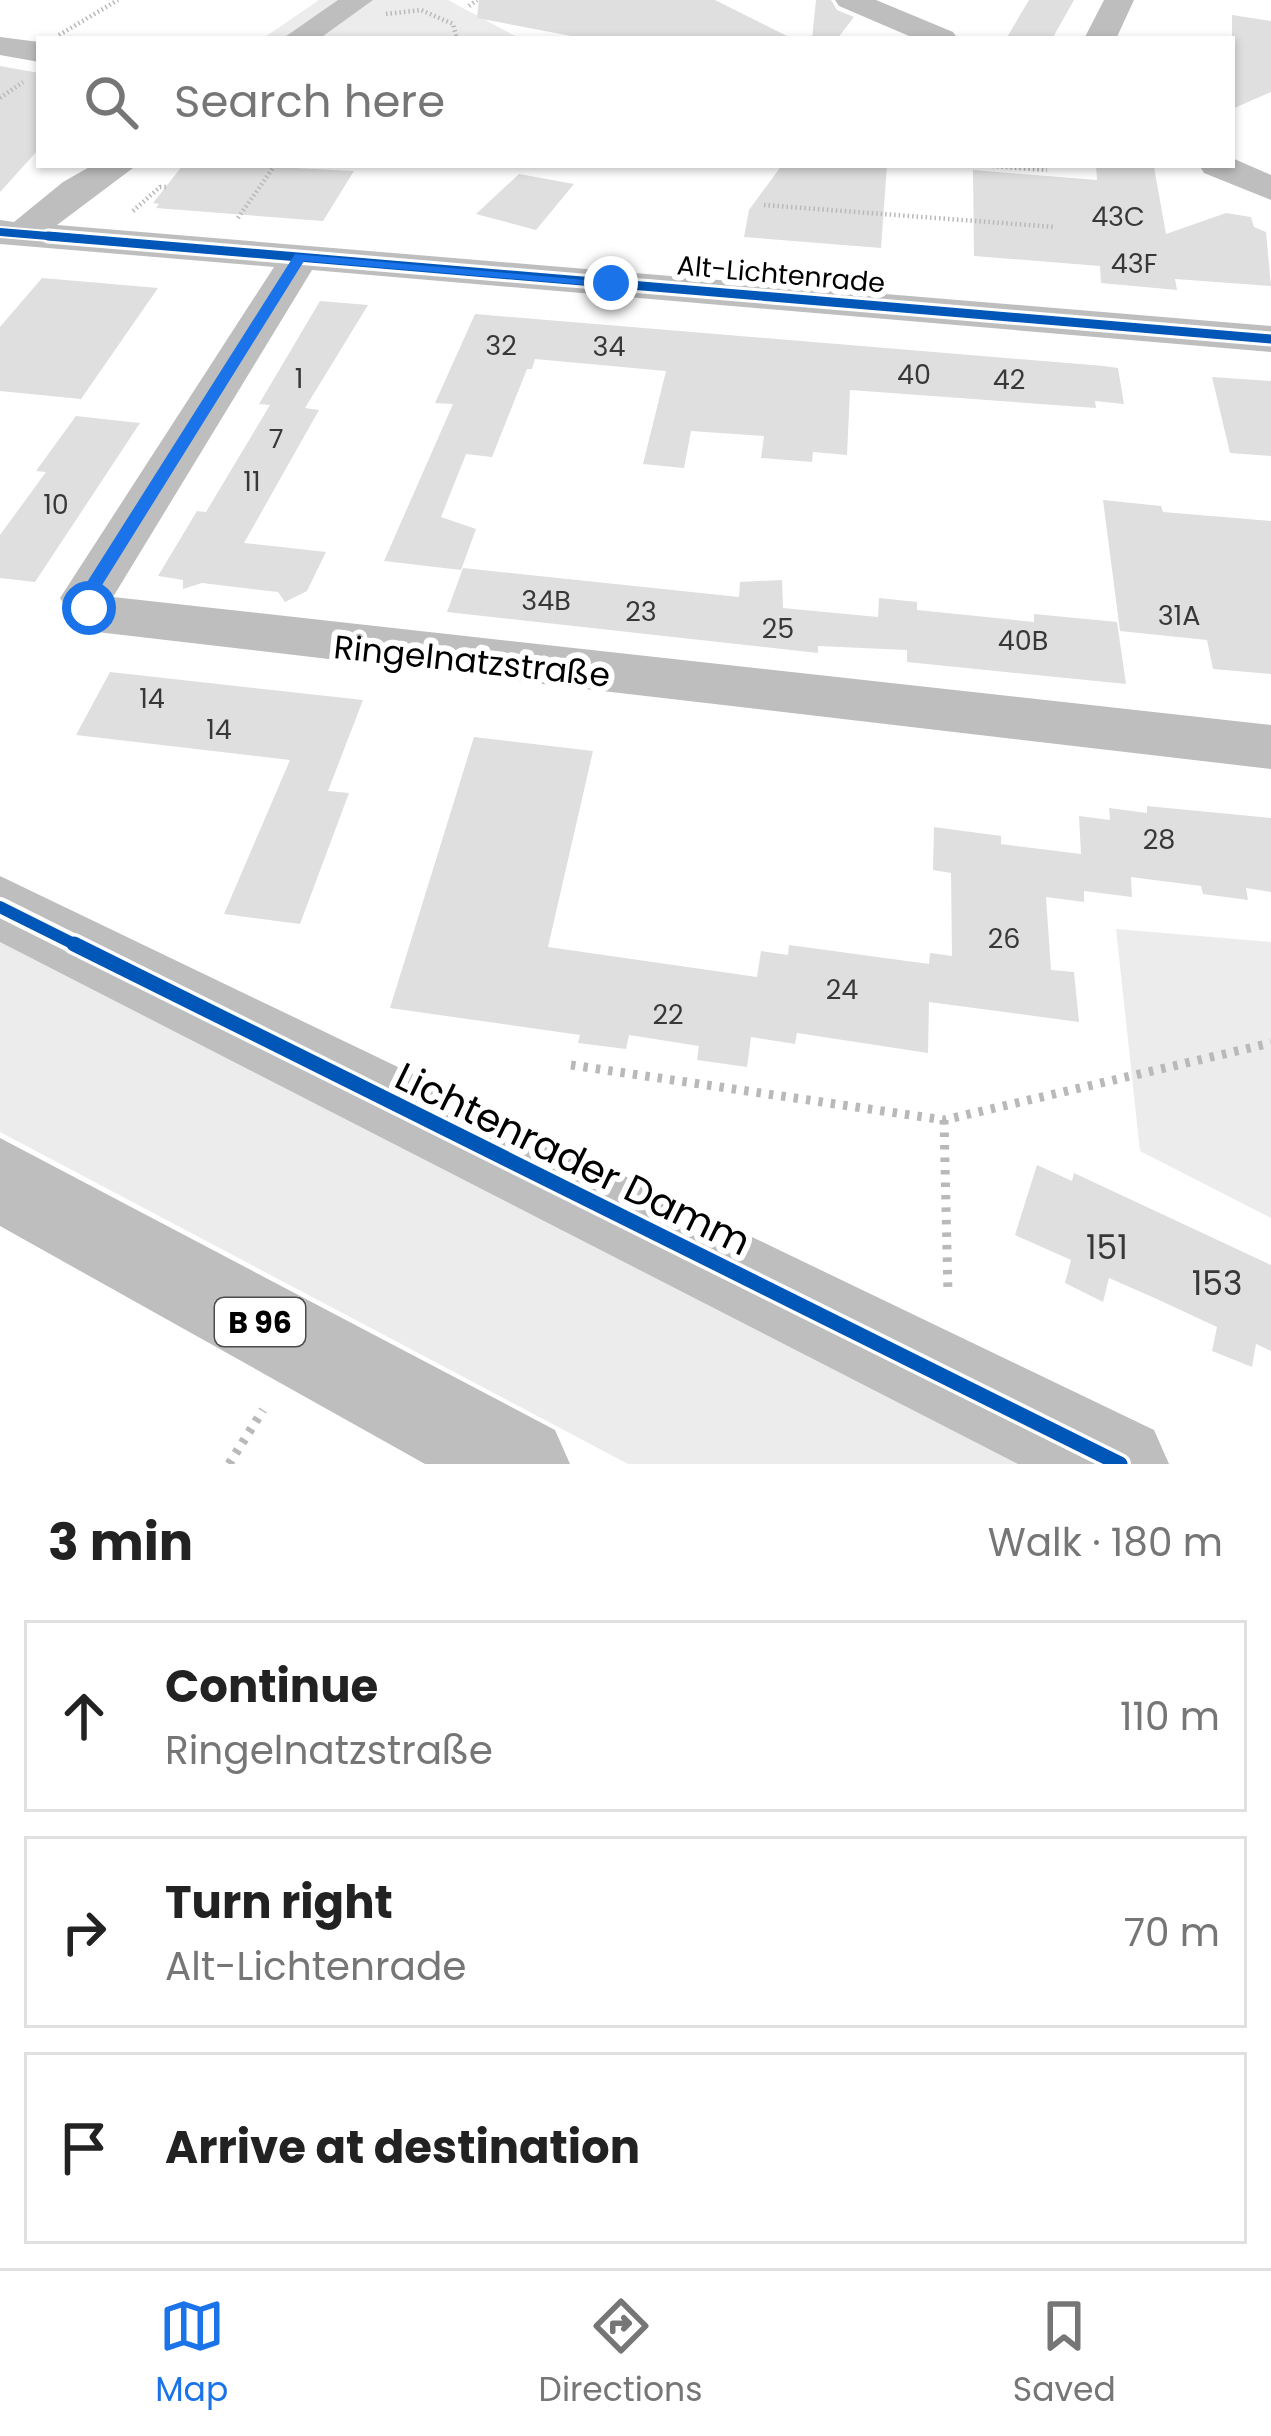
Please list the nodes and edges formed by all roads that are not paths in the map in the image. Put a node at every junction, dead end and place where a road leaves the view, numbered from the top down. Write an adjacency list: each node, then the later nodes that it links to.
1 (850, 0): 5 (street)
2 (1119, 0): 6 (street)
3 (348, 7): 4 (street)
4 (303, 36)
5 (935, 36)
6 (1101, 36)
7 (0, 46): 8 (street)
8 (36, 52)
9 (113, 168): 12 (street)
10 (1224, 168): 11 (street)
11 (1271, 189)
12 (12, 233): 13 (street, Alt-Lichtenrade)
13 (300, 257): 14 (street, Alt-Lichtenrade); 15 (street, Ringelnatzstraße)
14 (1271, 339)
15 (1271, 747)
16 (0, 907): 19 (main road, Lichtenrader Damm)
17 (0, 1180): 18 (main road, B 96)
18 (521, 1464)
19 (1120, 1464)

